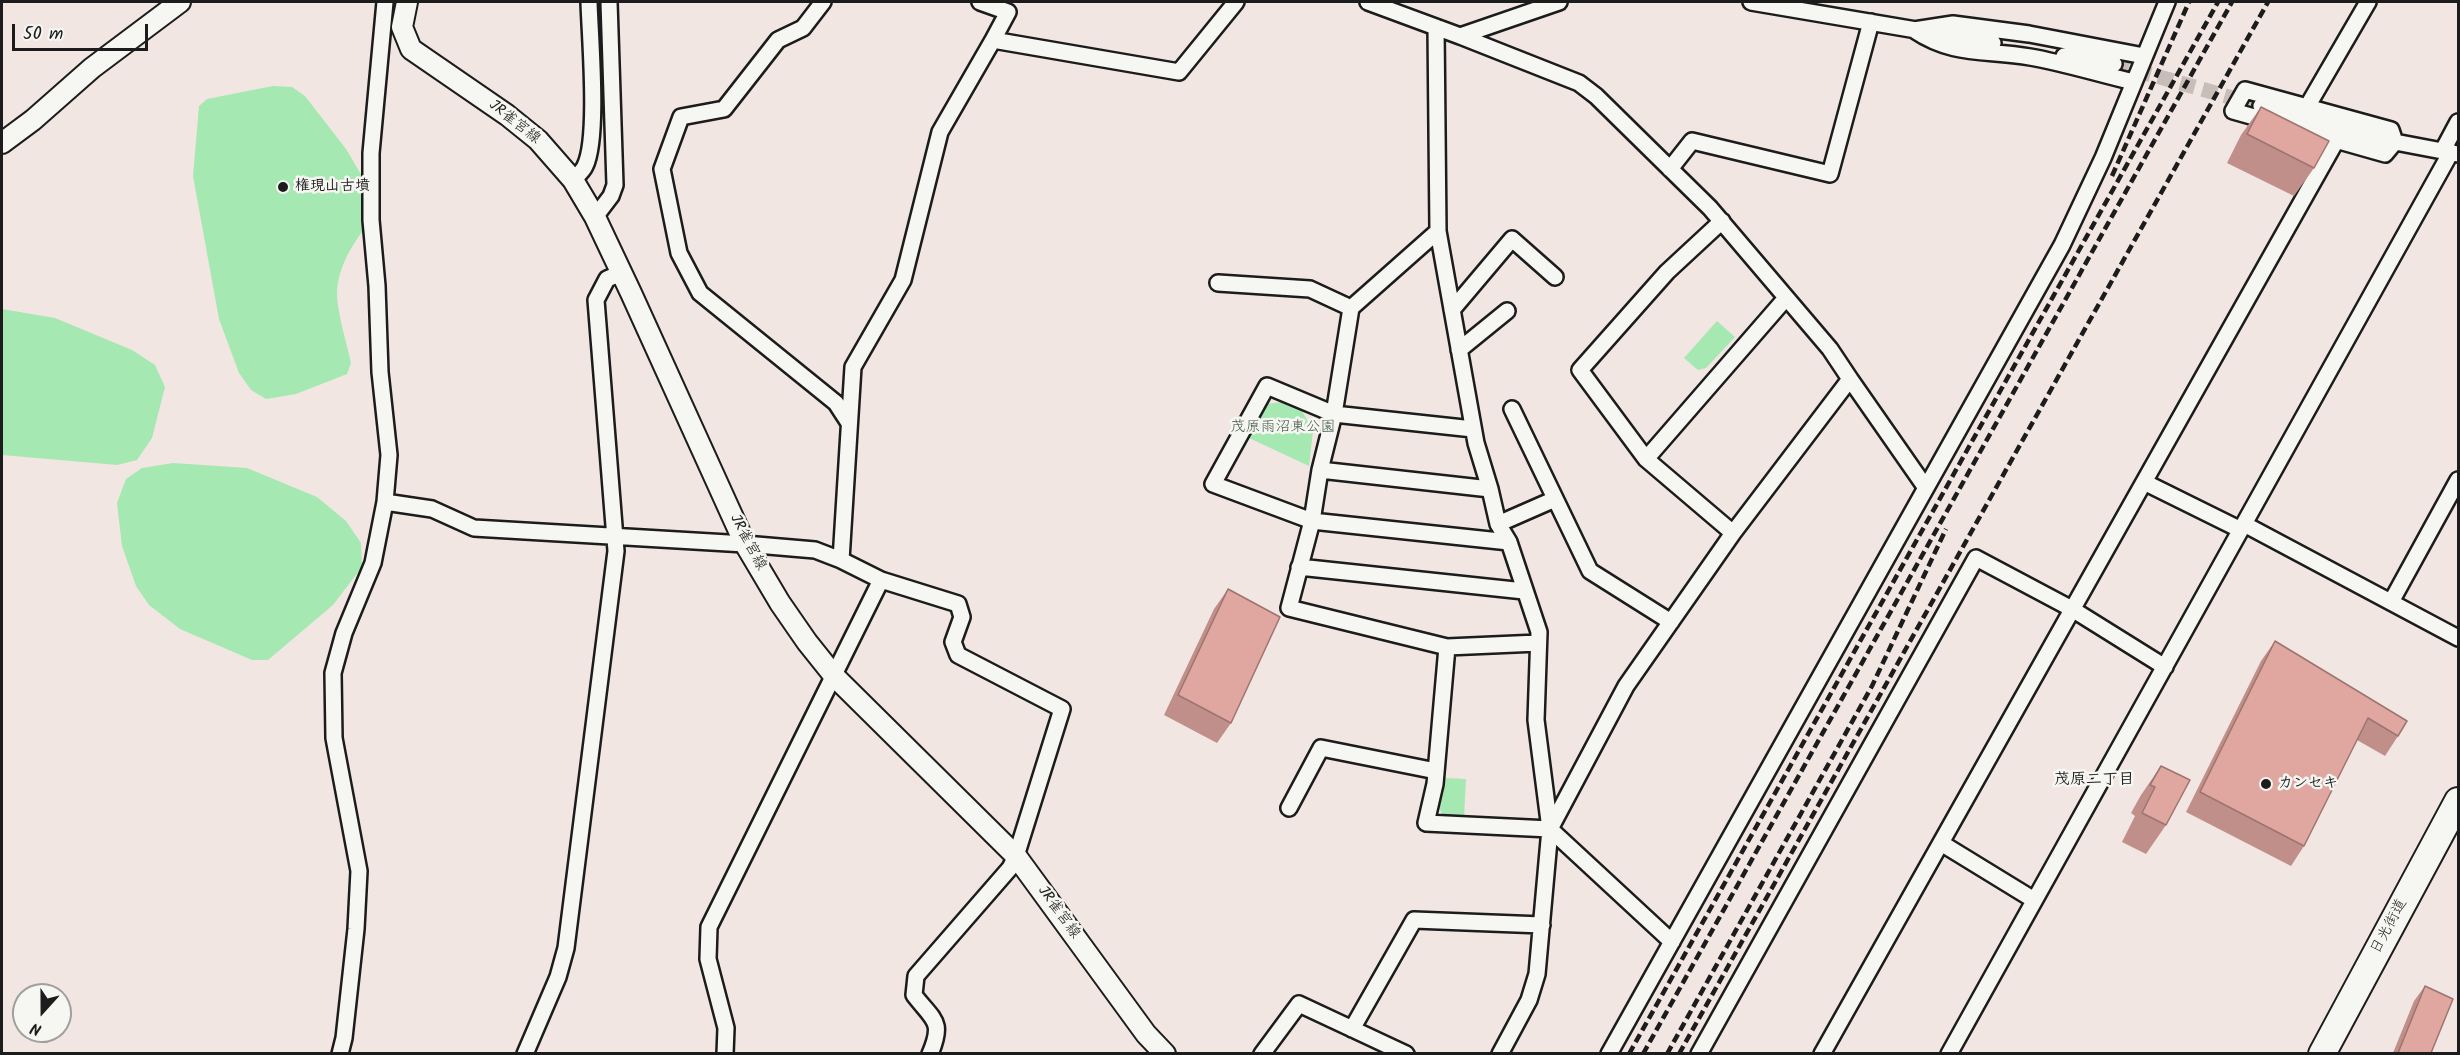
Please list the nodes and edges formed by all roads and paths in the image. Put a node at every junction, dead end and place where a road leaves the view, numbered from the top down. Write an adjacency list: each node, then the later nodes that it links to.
1 (180, 2): 27 (street)
2 (385, 2): 54 (street)
3 (589, 2): 30 (street)
4 (609, 2): 31 (street)
5 (823, 2): 45 (street)
6 (980, 2): 18 (street)
7 (1236, 2): 18 (street)
8 (1368, 2): 15 (street)
9 (1559, 2): 17 (street)
10 (1750, 2): 14 (street)
11 (2166, 2): 19 (street)
12 (2368, 2): 23 (street)
13 (403, 7): 30 (street, JR雀宮線)
14 (1871, 22): 16 (street); 29 (street)
15 (1436, 27): 17 (street); 33 (street)
16 (1914, 30): 19 (street); 20 (street); 21 (street)
17 (1460, 36): 29 (street)
18 (993, 40): 45 (street)
19 (2144, 56): 21 (street)
20 (2114, 64)
21 (2134, 82): 51 (street)
22 (2261, 106): 26 (street)
23 (2307, 107): 25 (street); 26 (street)
24 (2458, 122): 28 (street)
25 (2336, 141): 26 (street); 50 (street)
26 (2395, 142): 28 (street)
27 (2, 143)
28 (2451, 152): 57 (street)
29 (1670, 169): 32 (street)
30 (573, 180): 31 (street, JR雀宮線)
31 (595, 217): 34 (street, JR雀宮線)
32 (1722, 221): 37 (street); 47 (street)
33 (1438, 231): 38 (street); 39 (street)
34 (621, 273): 59 (street); 61 (street, JR雀宮線)
35 (1555, 277): 39 (street)
36 (1218, 284): 38 (street)
37 (1786, 298): 42 (street); 47 (street)
38 (1352, 308): 44 (street)
39 (1452, 310): 41 (street)
40 (1507, 311): 41 (street)
41 (1459, 350): 46 (street)
42 (1850, 379): 51 (street); 58 (street)
43 (1512, 409): 53 (street)
44 (1334, 414): 46 (street); 48 (street); 55 (street)
45 (849, 423): 62 (street)
46 (1473, 429): 52 (street)
47 (1646, 459): 58 (street)
48 (1320, 470): 52 (street); 55 (street)
49 (2458, 480): 66 (street)
50 (2144, 482): 57 (street); 67 (street)
51 (1926, 488): 82 (street)
52 (1490, 489): 56 (street)
53 (1556, 500): 56 (street); 68 (street)
54 (385, 501): 59 (street); 84 (street)
55 (1312, 521): 60 (street); 63 (street)
56 (1498, 524): 60 (street)
57 (2243, 527): 66 (street); 72 (street)
58 (1733, 533): 68 (street)
59 (615, 536): 61 (street); 85 (street)
60 (1509, 542): 65 (street)
61 (745, 544): 62 (street); 73 (street, JR雀宮線)
62 (841, 560): 64 (street)
63 (1299, 567): 65 (street); 71 (street)
64 (881, 580): 73 (street); 79 (street)
65 (1524, 591): 70 (street)
66 (2391, 602): 69 (street)
67 (2072, 609): 72 (street); 78 (street); 93 (street)
68 (1671, 622): 77 (street)
69 (2458, 638)
70 (1538, 642): 71 (street); 77 (street)
71 (1447, 647): 74 (street)
72 (2165, 666): 80 (street)
73 (835, 677): 79 (street, JR雀宮線); 86 (street)
74 (1436, 771): 76 (street); 77 (street)
75 (2458, 801): 96 (highway, 日光街道)
76 (1289, 808)
77 (1550, 829): 81 (street); 82 (street)
78 (1941, 843): 80 (street); 94 (street)
79 (1016, 856): 87 (street); 88 (street, JR雀宮線)
80 (2034, 900): 95 (street)
81 (1542, 925): 83 (street); 91 (street)
82 (1672, 942): 92 (street)
83 (1352, 1029): 89 (street); 90 (street)
84 (340, 1053)
85 (525, 1053)
86 (724, 1053)
87 (930, 1053)
88 (1166, 1053)
89 (1263, 1053)
90 (1406, 1053)
91 (1500, 1053)
92 (1609, 1053)
93 (1698, 1053)
94 (1822, 1053)
95 (1949, 1053)
96 (2322, 1053)

